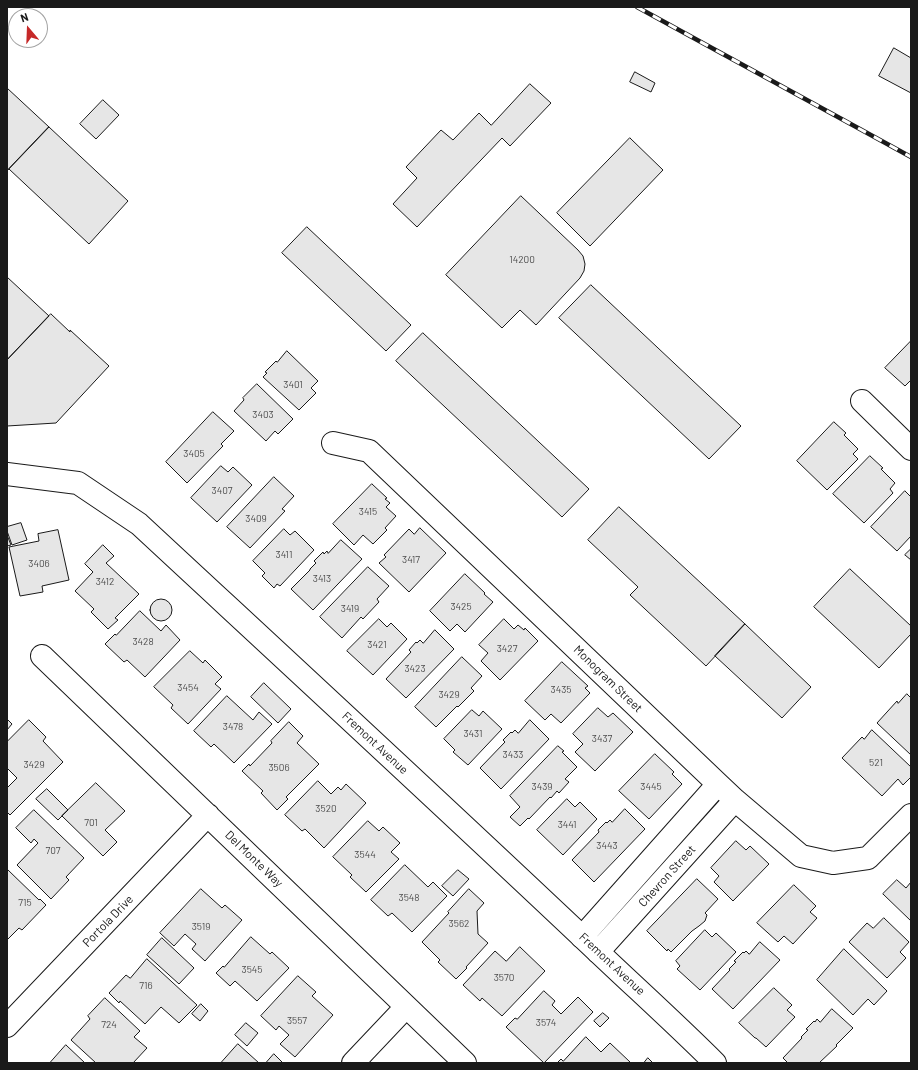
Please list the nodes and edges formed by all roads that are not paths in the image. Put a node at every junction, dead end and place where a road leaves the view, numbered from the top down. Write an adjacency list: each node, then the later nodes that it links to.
1 (862, 401): 3 (street)
2 (333, 443): 6 (street, Monogram Street)
3 (911, 449)
4 (7, 474): 10 (street, Fremont Avenue)
5 (42, 656): 8 (street, Del Monte Way)
6 (718, 784): 7 (street, Monogram Street); 10 (street, Chevron Street)
7 (735, 800): 9 (street, Monogram Street); 11 (street, Chevron Street)
8 (208, 815): 12 (street, Del Monte Way); 13 (street, Portola Drive)
9 (911, 815)
10 (582, 937): 11 (street, Fremont Avenue)
11 (598, 952): 16 (street, Fremont Avenue)
12 (406, 1007): 14 (street); 15 (street, Del Monte Way)
13 (10, 1018)
14 (353, 1063)
15 (465, 1063)
16 (715, 1063)

